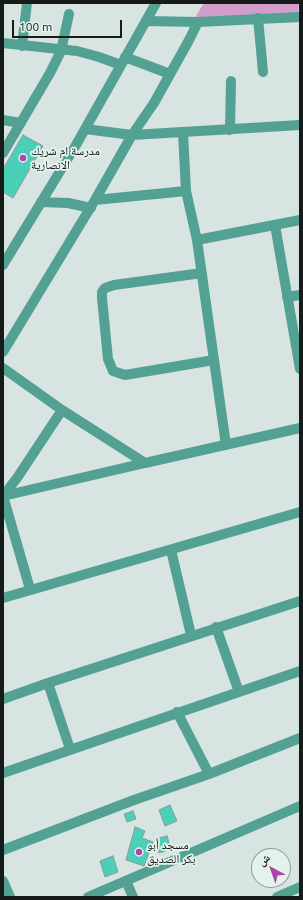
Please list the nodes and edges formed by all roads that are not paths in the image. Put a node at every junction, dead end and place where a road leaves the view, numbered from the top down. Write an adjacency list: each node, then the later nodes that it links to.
1 (27, 3): 9 (street)
2 (156, 3): 6 (street)
3 (69, 14): 10 (street)
4 (300, 17): 5 (street)
5 (258, 18): 7 (street); 12 (street)
6 (146, 21): 7 (street); 11 (street)
7 (198, 22): 13 (street)
8 (3, 43): 9 (street)
9 (22, 46): 10 (street)
10 (61, 51): 11 (street); 16 (street)
11 (123, 61): 13 (street); 18 (street)
12 (263, 72)
13 (170, 74): 21 (street)
14 (231, 81): 19 (street)
15 (3, 120): 16 (street)
16 (21, 123): 22 (street)
17 (300, 124): 19 (street)
18 (85, 129): 21 (street); 24 (street)
19 (230, 130): 20 (street)
20 (183, 133): 21 (street); 23 (street)
21 (132, 135): 25 (street)
22 (3, 153)
23 (186, 191): 25 (street); 28 (street)
24 (41, 202): 25 (street); 29 (street)
25 (93, 204): 33 (street)
26 (300, 220): 27 (street)
27 (275, 225): 28 (street); 32 (street)
28 (197, 240): 30 (street)
29 (3, 265)
30 (202, 273): 34 (street); 34 (street)
31 (300, 295): 32 (street)
32 (287, 297): 36 (street)
33 (3, 352)
34 (214, 360): 39 (street)
35 (3, 368): 37 (street)
36 (300, 368)
37 (62, 410): 40 (street); 41 (street)
38 (300, 428): 39 (street)
39 (226, 445): 40 (street)
40 (145, 464): 41 (street)
41 (3, 496): 44 (street)
42 (300, 512): 43 (street)
43 (171, 550): 44 (street); 48 (street)
44 (30, 589): 45 (street)
45 (3, 598)
46 (300, 601): 47 (street)
47 (216, 627): 48 (street); 51 (street)
48 (192, 635): 50 (street)
49 (300, 671): 51 (street)
50 (48, 683): 52 (street); 55 (street)
51 (239, 692): 53 (street)
52 (3, 699)
53 (177, 712): 55 (street); 57 (street)
54 (300, 738): 57 (street)
55 (70, 749): 56 (street)
56 (3, 773)
57 (209, 774): 59 (street)
58 (300, 806): 60 (street)
59 (3, 850)
60 (126, 880): 64 (street); 65 (street)
61 (3, 881): 63 (street)
62 (300, 887): 66 (street)
63 (10, 897)
64 (88, 897)
65 (133, 897)
66 (277, 897)

